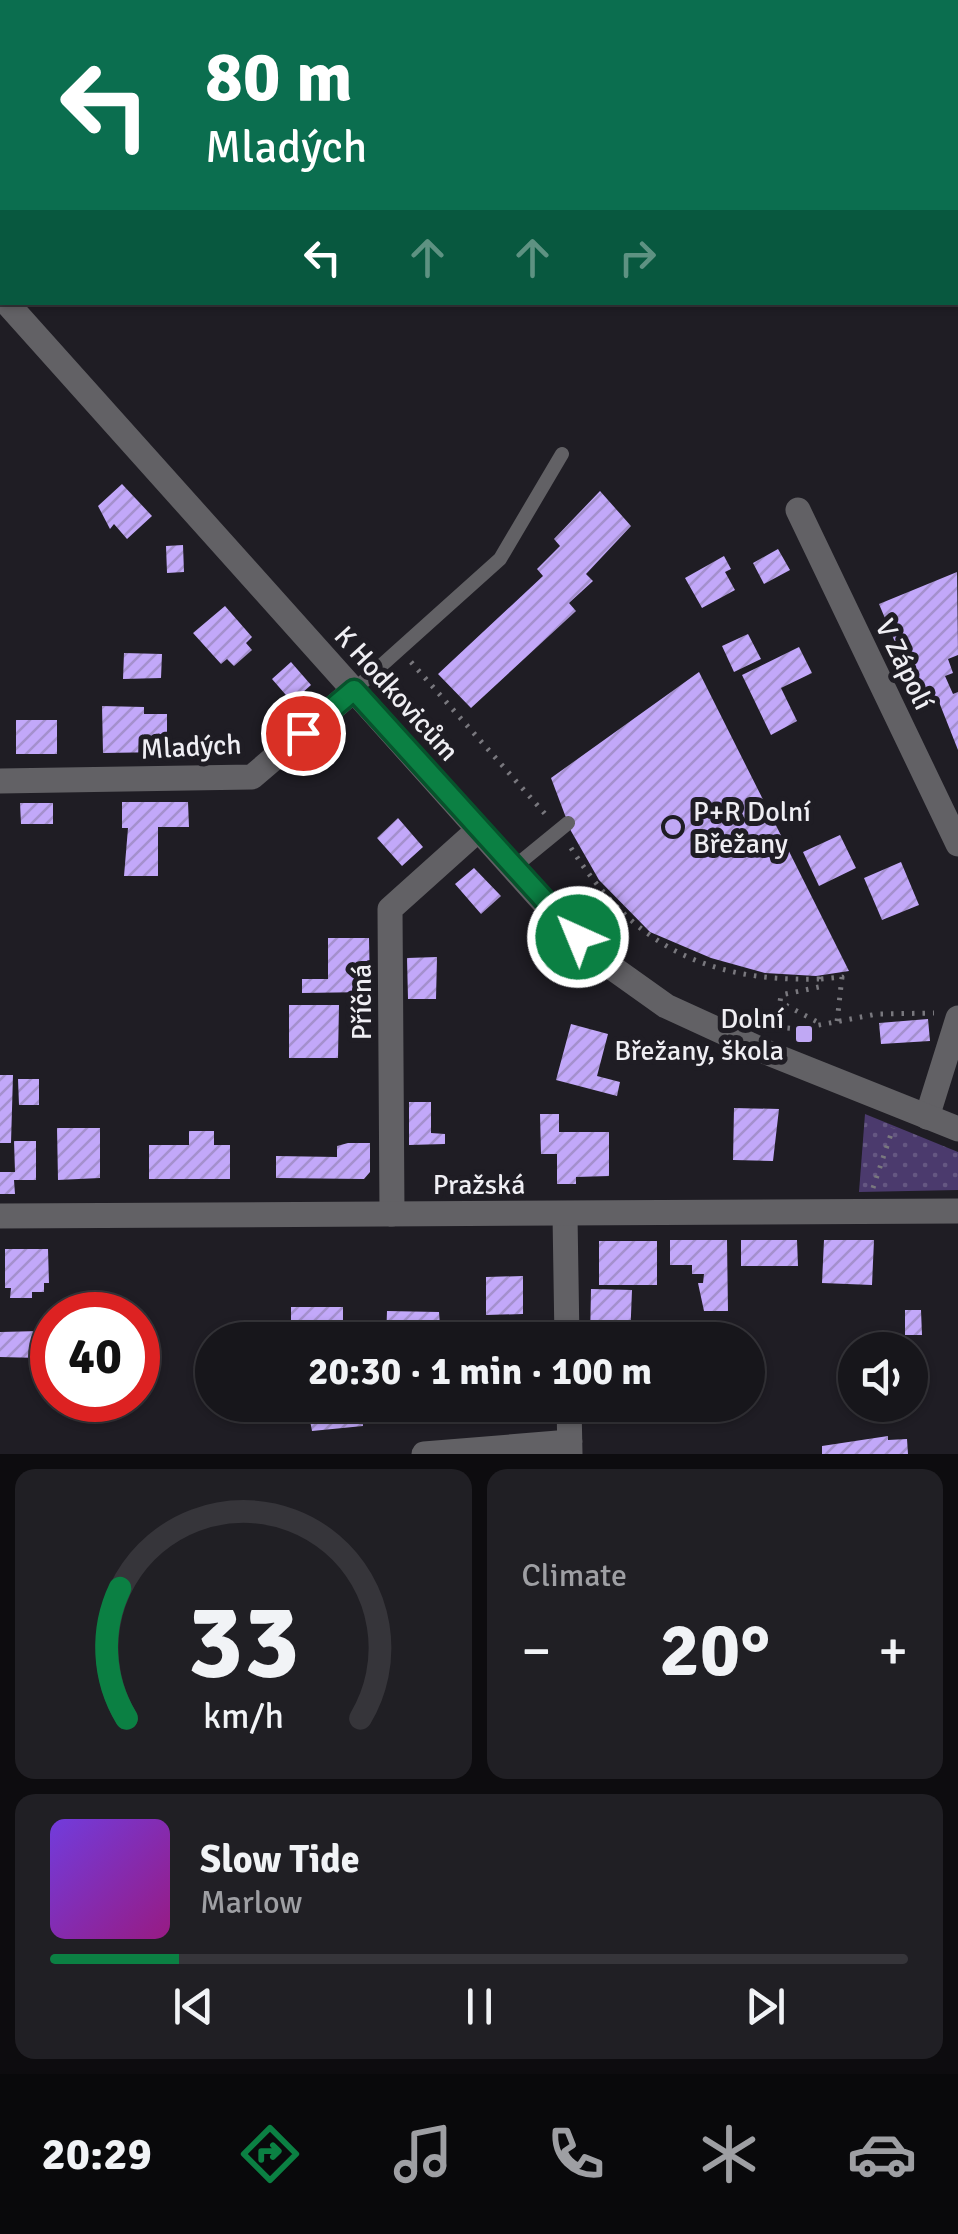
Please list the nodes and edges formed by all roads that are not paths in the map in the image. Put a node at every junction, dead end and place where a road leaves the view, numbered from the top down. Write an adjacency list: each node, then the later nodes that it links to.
1 (8, 305): 4 (street, K Hodkovicům)
2 (562, 454): 4 (lane)
3 (798, 510): 8 (street, V Zápolí)
4 (354, 690): 5 (street, Mladých); 7 (street, K Hodkovicům)
5 (0, 781)
6 (564, 826): 9 (lane)
7 (478, 830): 9 (street, K Hodkovicům); 14 (street, Příčná)
8 (958, 844)
9 (513, 868): 11 (street, K Hodkovicům)
10 (958, 1018): 11 (street)
11 (927, 1116): 12 (street, K Hodkovicům)
12 (958, 1129)
13 (958, 1211): 15 (street, Pražská)
14 (392, 1214): 15 (street, Pražská); 16 (street, Pražská)
15 (565, 1215): 17 (street)
16 (0, 1216)
17 (568, 1322)
18 (569, 1422): 19 (street)
19 (570, 1448): 20 (street)
20 (424, 1454)

